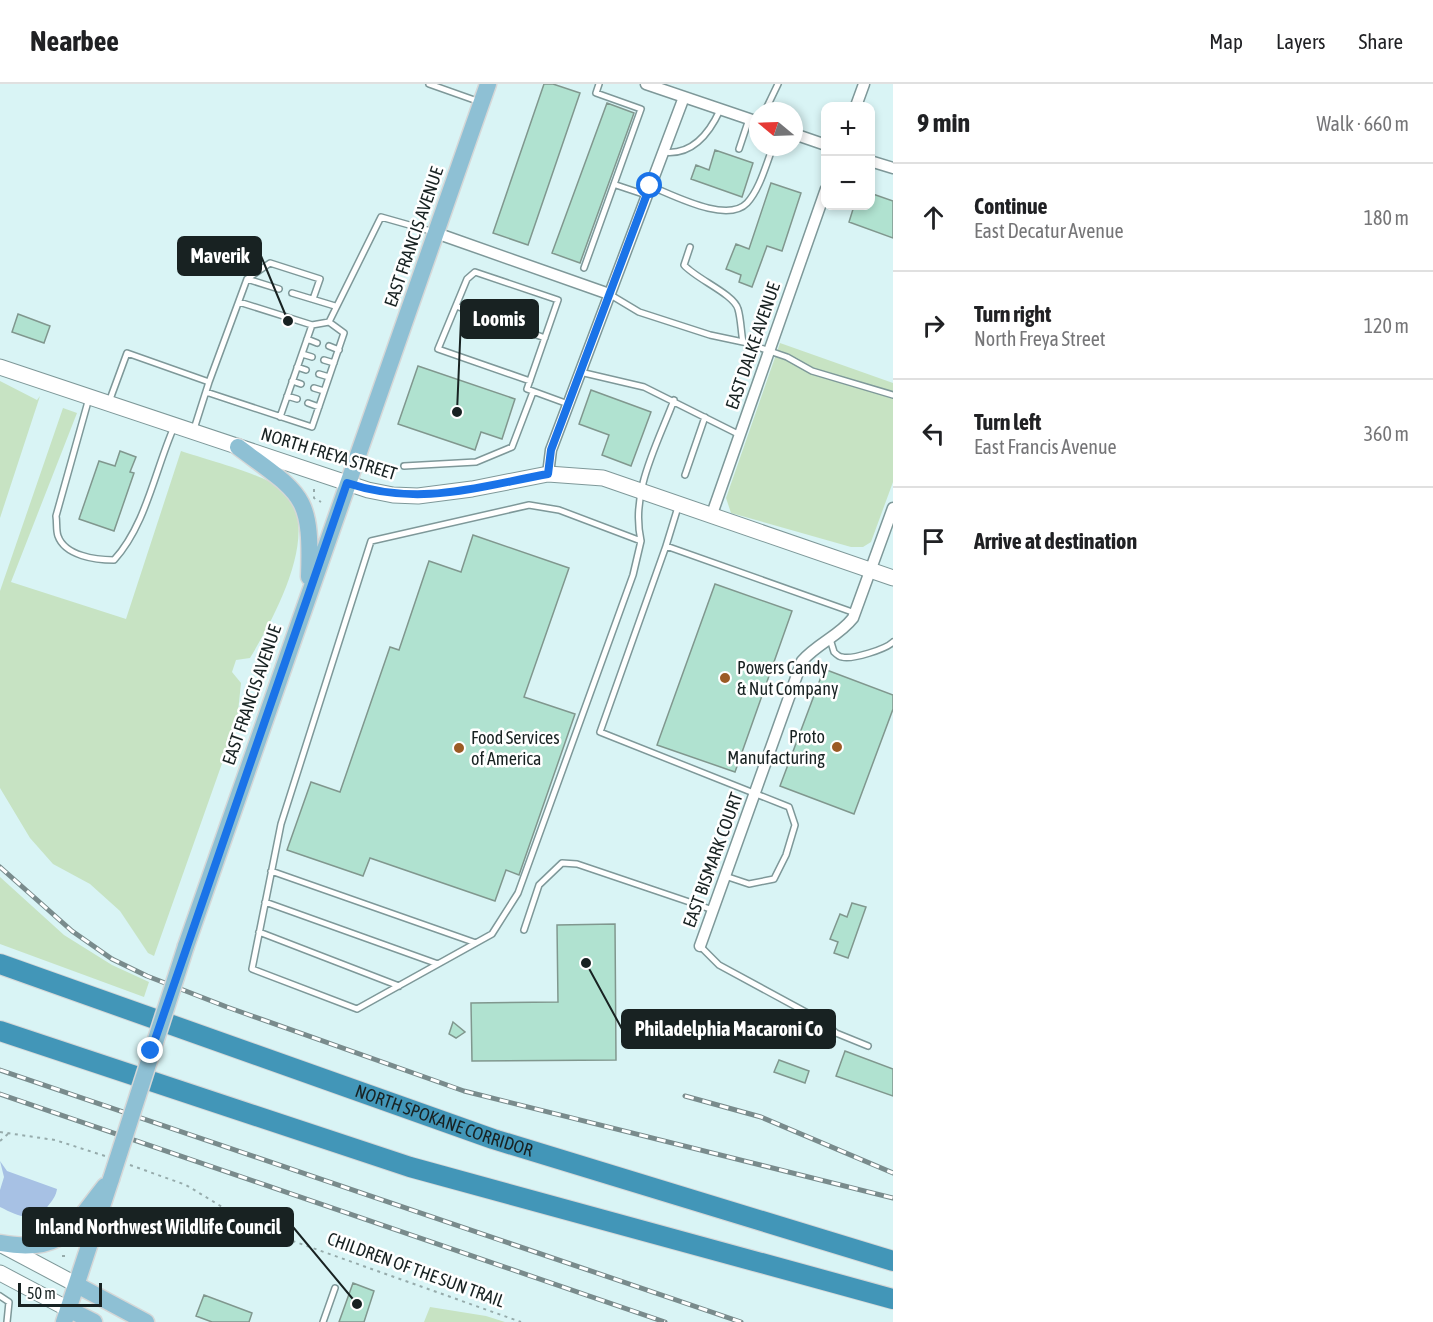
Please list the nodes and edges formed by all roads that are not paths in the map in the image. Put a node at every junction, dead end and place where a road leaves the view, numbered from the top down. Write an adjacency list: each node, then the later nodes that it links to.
1 (429, 84): 10 (lane)
2 (488, 84): 10 (main road, EAST FRANCIS AVENUE)
3 (599, 84): 21 (lane)
4 (646, 84): 7 (street)
5 (778, 84): 8 (lane)
6 (864, 84): 9 (street)
7 (684, 98): 11 (street); 17 (street)
8 (769, 102)
9 (857, 102)
10 (481, 103): 24 (main road, EAST FRANCIS AVENUE)
11 (720, 110): 12 (street); 17 (lane)
12 (749, 120)
13 (749, 129): 16 (lane)
14 (803, 137): 15 (street)
15 (821, 144)
16 (739, 148)
17 (663, 152): 22 (street)
18 (769, 156): 22 (lane)
19 (875, 162): 20 (street)
20 (893, 168)
21 (616, 185): 22 (lane); 26 (lane)
22 (648, 191): 30 (street)
23 (821, 201): 43 (street, EAST DALKE AVENUE)
24 (436, 233): 30 (street); 33 (lane); 80 (main road, EAST FRANCIS AVENUE)
25 (690, 247): 39 (lane)
26 (584, 268)
27 (247, 279): 28 (lane); 31 (lane); 32 (lane)
28 (279, 289)
29 (292, 293): 31 (lane)
30 (609, 294): 39 (lane); 51 (street)
31 (313, 299): 33 (lane)
32 (238, 302): 36 (lane); 56 (lane)
33 (335, 306): 35 (lane)
34 (456, 306): 37 (lane); 37 (lane); 55 (lane)
35 (329, 322): 36 (lane); 42 (lane)
36 (312, 325): 38 (lane)
37 (545, 338): 55 (lane)
38 (307, 339): 40 (lane); 44 (lane)
39 (743, 342): 43 (lane)
40 (317, 343)
41 (329, 346): 42 (lane)
42 (339, 350): 47 (lane)
43 (769, 351): 62 (lane); 75 (street, EAST DALKE AVENUE)
44 (302, 354): 45 (lane); 49 (lane)
45 (312, 357)
46 (324, 360): 47 (lane)
47 (334, 363): 53 (lane)
48 (0, 367): 64 (street, NORTH FREYA STREET)
49 (297, 367): 50 (lane); 54 (lane)
50 (306, 370)
51 (580, 372): 66 (lane); 69 (street)
52 (319, 374): 53 (lane)
53 (329, 377): 59 (lane)
54 (292, 381): 57 (lane); 63 (lane)
55 (530, 381): 61 (lane)
56 (209, 382): 60 (lane); 68 (lane)
57 (301, 384)
58 (314, 388): 59 (lane)
59 (324, 391): 70 (lane)
60 (206, 392): 71 (lane); 74 (lane)
61 (534, 392): 69 (lane); 77 (lane)
62 (893, 395)
63 (287, 396): 65 (lane); 71 (lane)
64 (90, 397): 68 (street, NORTH FREYA STREET); 73 (lane)
65 (297, 399)
66 (674, 400): 72 (lane); 81 (lane)
67 (308, 403): 70 (lane)
68 (108, 404): 73 (street, NORTH FREYA STREET)
69 (568, 404): 78 (street)
70 (319, 407): 71 (lane)
71 (280, 417)
72 (705, 417): 75 (lane); 79 (lane)
73 (174, 426): 74 (street, NORTH FREYA STREET)
74 (193, 432): 76 (street, NORTH FREYA STREET)
75 (740, 435): 84 (street, EAST DALKE AVENUE)
76 (238, 447): 80 (street, NORTH FREYA STREET); 89 (main road)
77 (404, 466)
78 (548, 474): 80 (street, NORTH FREYA STREET); 81 (street, NORTH FREYA STREET)
79 (685, 475)
80 (347, 483): 89 (main road, EAST FRANCIS AVENUE)
81 (640, 489): 82 (street, NORTH FREYA STREET); 85 (lane)
82 (680, 503): 84 (street, NORTH FREYA STREET); 86 (lane)
83 (893, 508): 87 (street, EAST BISMARK COURT)
84 (712, 514): 87 (street, NORTH FREYA STREET)
85 (641, 541): 94 (lane); 100 (lane)
86 (666, 546): 90 (lane); 93 (lane)
87 (870, 570): 88 (street, NORTH FREYA STREET); 90 (street, EAST BISMARK COURT)
88 (893, 578)
89 (308, 594): 107 (main road, EAST FRANCIS AVENUE, bridge)
90 (855, 613): 91 (street, EAST BISMARK COURT)
91 (830, 639): 92 (lane); 93 (street, EAST BISMARK COURT)
92 (893, 642)
93 (754, 794): 95 (street, EAST BISMARK COURT); 95 (lane)
94 (271, 871): 96 (lane); 100 (lane)
95 (725, 876): 97 (street, EAST BISMARK COURT)
96 (265, 902): 99 (lane); 103 (lane)
97 (713, 910): 98 (lane); 101 (street, EAST BISMARK COURT)
98 (524, 930)
99 (259, 932): 104 (lane); 104 (lane)
100 (476, 943): 103 (lane)
101 (700, 946): 106 (lane)
102 (0, 964): 109 (highway, NORTH SPOKANE CORRIDOR)
103 (438, 964): 104 (lane)
104 (399, 986)
105 (0, 1031): 114 (highway)
106 (868, 1046)
107 (111, 1179): 108 (main road); 111 (main road, EAST FRANCIS AVENUE)
108 (0, 1243): 111 (street)
109 (893, 1261)
110 (0, 1273): 115 (street)
111 (77, 1285): 115 (main road, EAST FRANCIS AVENUE); 118 (main road)
112 (335, 1288): 119 (lane)
113 (0, 1296): 116 (lane)
114 (893, 1299)
115 (66, 1315): 117 (main road)
116 (7, 1322)
117 (94, 1322)
118 (146, 1322)
119 (323, 1322)

